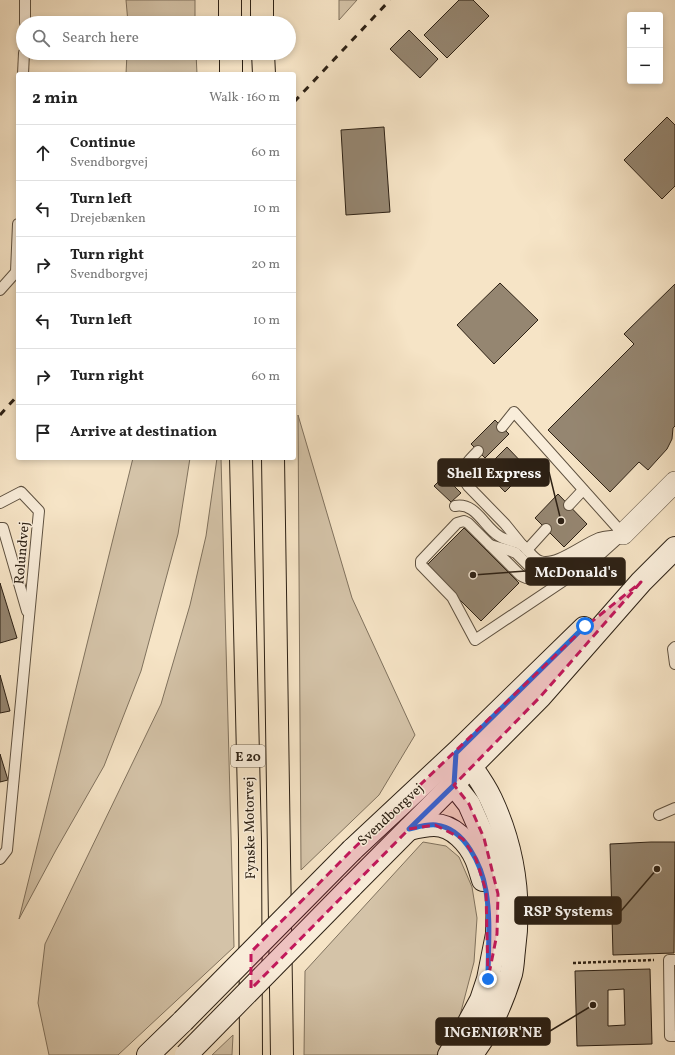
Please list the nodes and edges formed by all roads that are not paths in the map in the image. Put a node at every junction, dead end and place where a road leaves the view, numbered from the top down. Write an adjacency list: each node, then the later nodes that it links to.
1 (25, 0): 4 (lane)
2 (230, 0): 5 (highway)
3 (262, 0): 6 (highway)
4 (24, 16)
5 (230, 16)
6 (262, 16)
7 (24, 60): 10 (lane)
8 (231, 60): 11 (highway)
9 (263, 60): 12 (highway)
10 (23, 72)
11 (231, 72)
12 (264, 72)
13 (16, 272): 14 (lane)
14 (0, 290)
15 (502, 427): 20 (lane)
16 (478, 451): 27 (lane)
17 (241, 460): 45 (highway, Fynske Motorvej / E 20)
18 (273, 460): 46 (highway, Fynske Motorvej / E 20)
19 (675, 482): 26 (street)
20 (583, 490): 22 (lane); 26 (lane)
21 (0, 503): 30 (lane, Rolundvej)
22 (569, 505)
23 (456, 506): 27 (lane)
24 (0, 528): 30 (lane)
25 (546, 528): 27 (lane)
26 (623, 534): 26 (lane); 27 (lane)
27 (524, 547)
28 (675, 548): 29 (main road, Svendborgvej)
29 (641, 582): 33 (main road, Svendborgvej); 34 (main road, Svendborgvej)
30 (29, 617): 39 (lane, Rolundvej)
31 (675, 647): 32 (lane)
32 (675, 664)
33 (457, 751): 34 (main road); 35 (main road); 43 (main road, Svendborgvej, bridge)
34 (471, 768): 35 (main road, Svendborgvej); 48 (main road)
35 (454, 785): 38 (main road, Svendborgvej); 41 (main road)
36 (675, 808): 37 (lane)
37 (658, 815)
38 (409, 829): 41 (main road); 44 (main road, Svendborgvej, bridge)
39 (0, 859)
40 (672, 960): 42 (lane)
41 (488, 979): 47 (main road)
42 (675, 1036)
43 (148, 1055)
44 (186, 1055)
45 (251, 1055)
46 (282, 1055)
47 (449, 1055)
48 (471, 1055)

